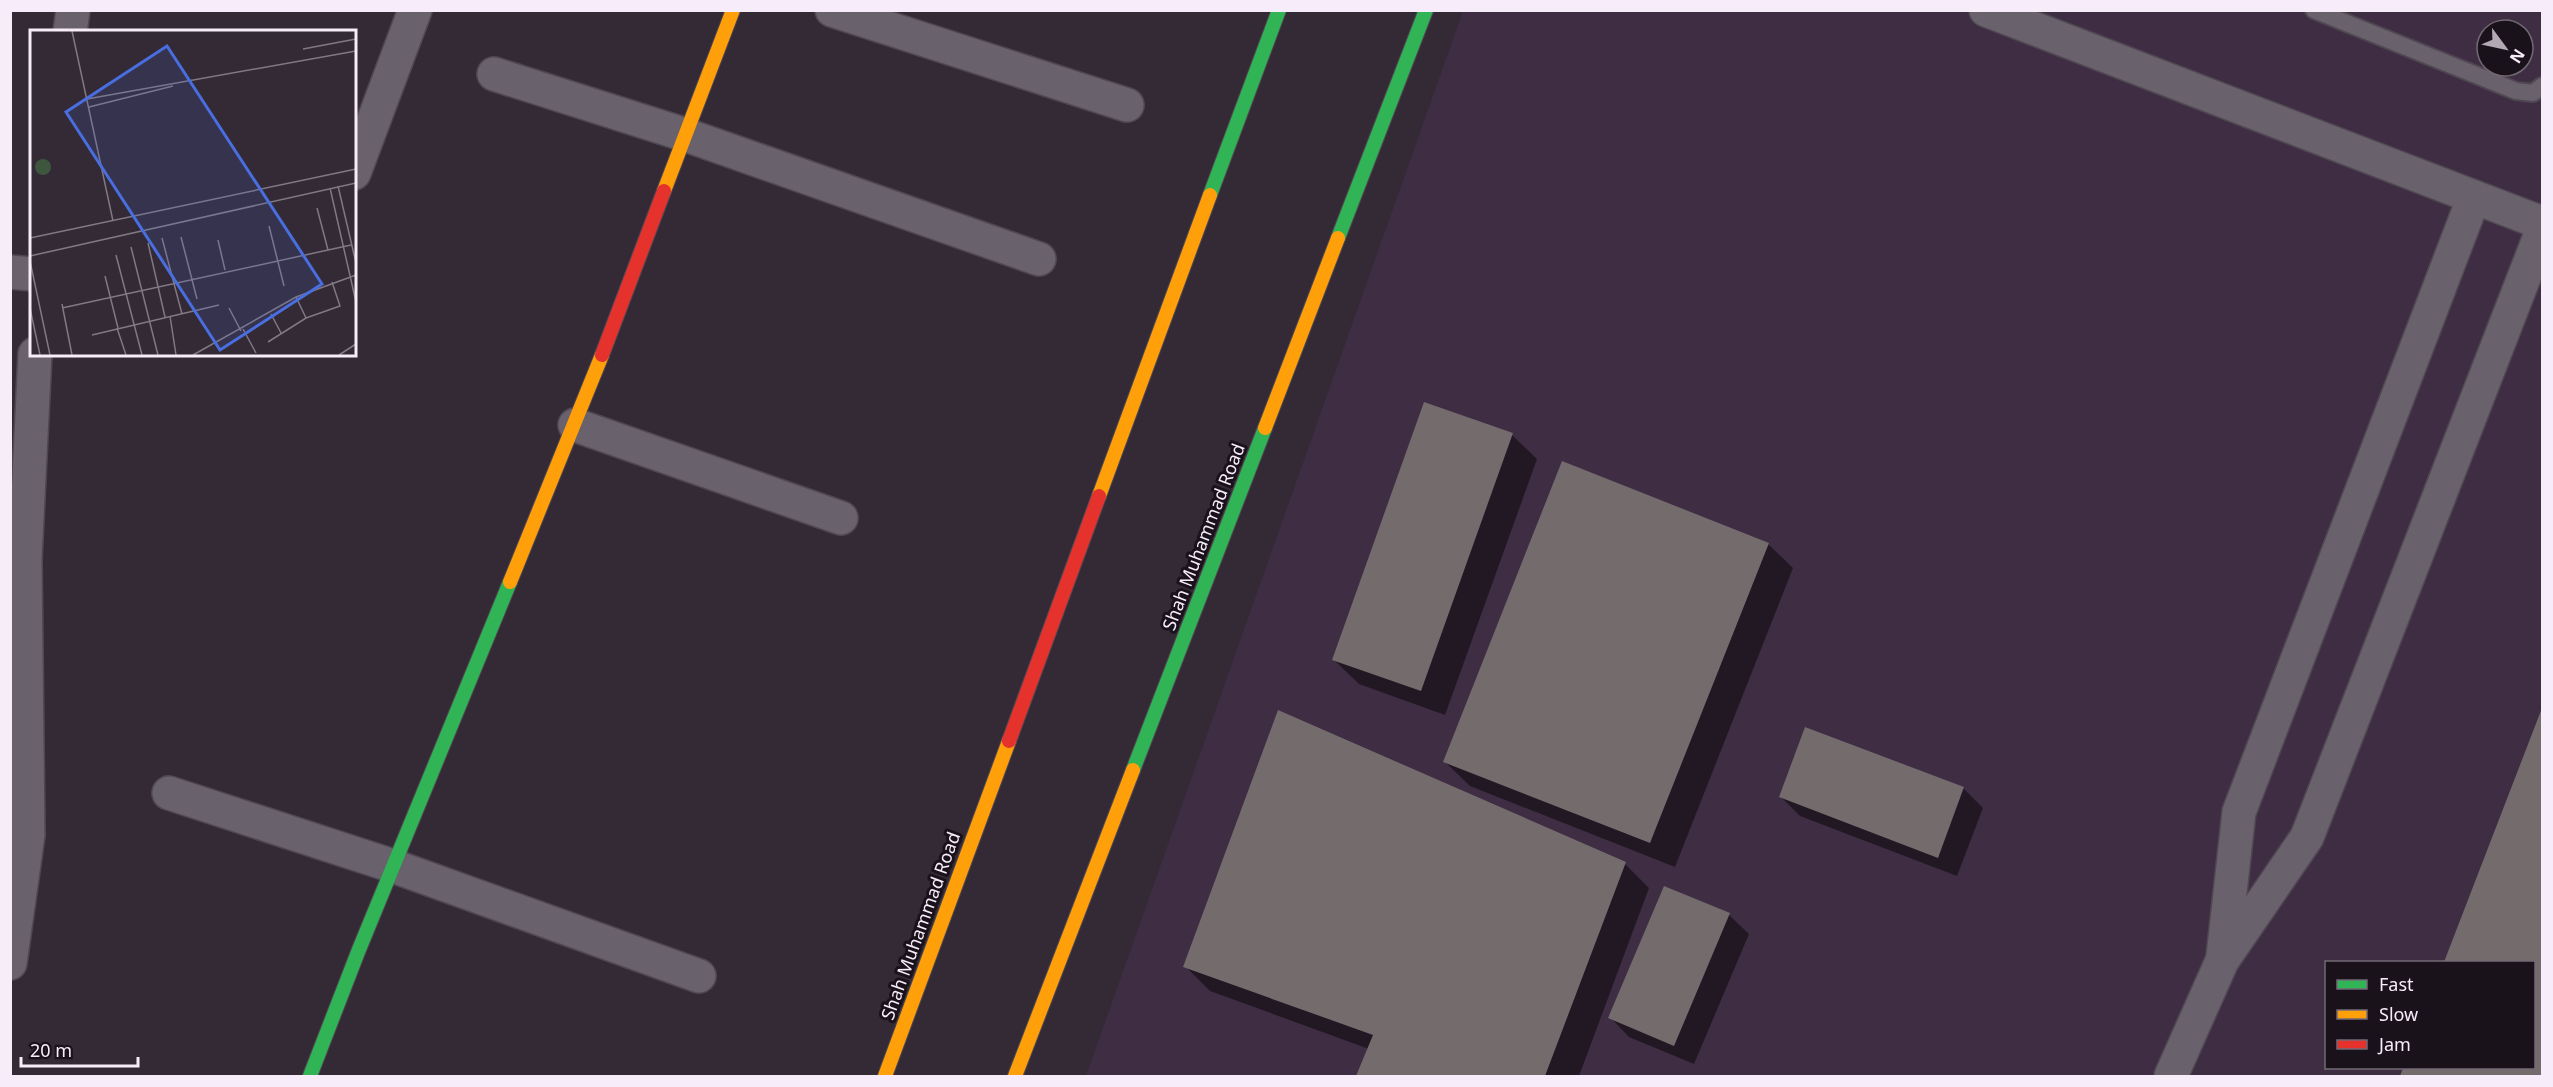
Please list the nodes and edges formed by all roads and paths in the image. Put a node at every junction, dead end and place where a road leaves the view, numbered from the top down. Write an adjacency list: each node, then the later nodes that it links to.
1 (73, 10): 9 (street)
2 (415, 10): 14 (street)
3 (732, 10): 13 (street)
4 (832, 10): 12 (street)
5 (1279, 10): 32 (street, Shah Muhammad Road)
6 (1426, 10): 33 (street, Shah Muhammad Road)
7 (1986, 10): 15 (street)
8 (2314, 10): 11 (lane)
9 (70, 30)
10 (494, 74): 13 (street)
11 (2542, 86)
12 (1127, 105)
13 (686, 135): 18 (street); 22 (street)
14 (356, 168)
15 (2474, 197): 16 (street); 28 (street)
16 (2542, 223)
17 (2542, 231): 28 (street)
18 (1039, 258)
19 (10, 272): 20 (street)
20 (30, 274)
21 (35, 356): 24 (street)
22 (575, 425): 23 (street); 27 (street)
23 (841, 518)
24 (18, 558): 26 (street)
25 (169, 793): 27 (street)
26 (19, 834): 29 (street)
27 (393, 866): 30 (street); 31 (street)
28 (2222, 961): 34 (street)
29 (10, 963)
30 (699, 976)
31 (310, 1077)
32 (885, 1077)
33 (1015, 1077)
34 (2171, 1077)

